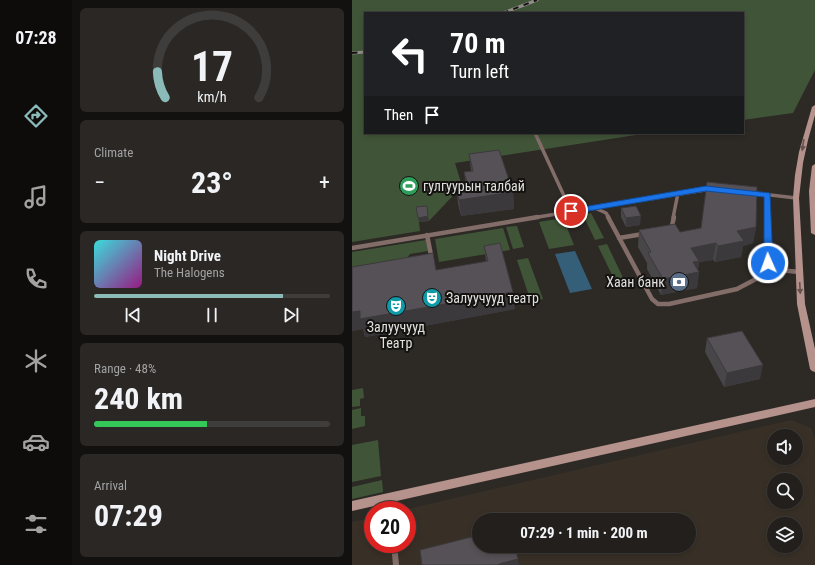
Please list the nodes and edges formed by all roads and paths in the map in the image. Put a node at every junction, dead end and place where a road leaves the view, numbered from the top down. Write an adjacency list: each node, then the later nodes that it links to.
1 (815, 108): 8 (main road, one-way to 8)
2 (535, 134): 10 (lane)
3 (815, 166): 11 (main road)
4 (714, 189): 5 (lane)
5 (678, 193): 9 (lane); 12 (lane)
6 (744, 193): 7 (lane)
7 (768, 195): 8 (lane); 19 (lane)
8 (796, 198): 20 (main road)
9 (590, 208): 10 (lane); 16 (lane)
10 (571, 211): 15 (lane)
11 (814, 225): 14 (main road)
12 (667, 229)
13 (646, 233): 16 (lane)
14 (815, 233)
15 (427, 235): 17 (lane); 18 (lane)
16 (619, 238): 19 (lane)
17 (352, 248)
18 (425, 262)
19 (778, 269): 20 (lane)
20 (799, 272): 21 (main road, one-way to 21)
21 (815, 369)
22 (815, 403): 23 (main road)
23 (389, 498): 24 (lane); 25 (main road)
24 (390, 501)
25 (352, 506)
26 (395, 553): 27 (lane)
27 (396, 565)

